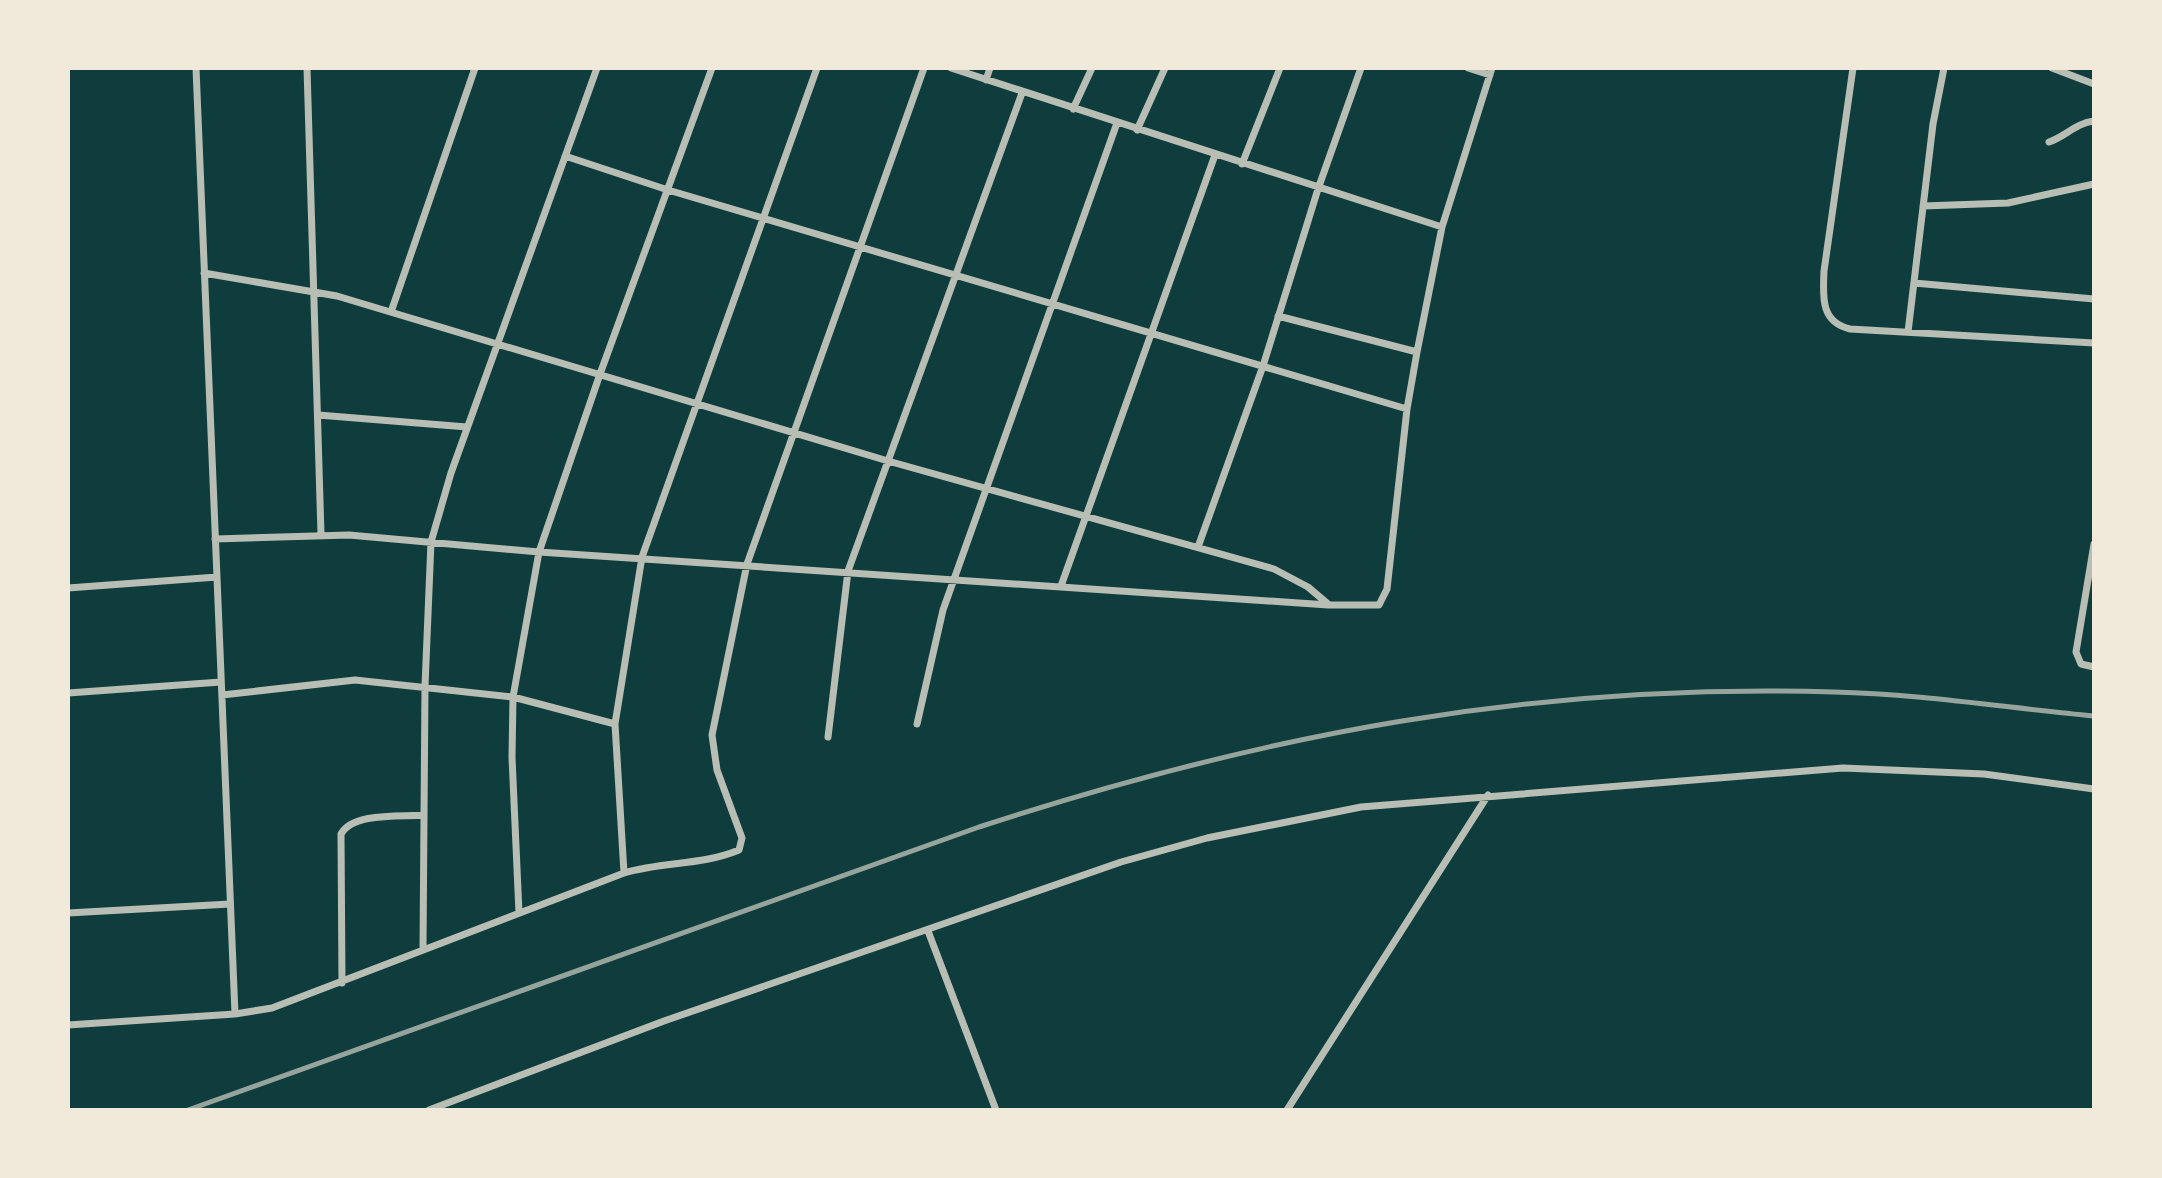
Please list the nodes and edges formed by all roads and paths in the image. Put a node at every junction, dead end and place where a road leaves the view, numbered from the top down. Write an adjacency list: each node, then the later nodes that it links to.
1 (196, 68): 37 (street)
2 (307, 68): 40 (street)
3 (475, 68): 43 (street)
4 (597, 68): 28 (street)
5 (712, 68): 32 (street)
6 (817, 68): 34 (street)
7 (924, 68): 36 (street)
8 (951, 68): 19 (street)
9 (990, 68): 19 (street)
10 (1092, 68): 22 (street)
11 (1164, 68): 25 (street)
12 (1280, 68): 29 (street)
13 (1361, 68): 31 (street)
14 (1468, 68): 18 (street)
15 (1853, 68): 45 (street)
16 (1944, 68): 33 (street)
17 (2052, 68): 20 (street)
18 (1491, 72): 35 (street)
19 (986, 80): 21 (street)
20 (2094, 84)
21 (1022, 93): 22 (street); 38 (street)
22 (1073, 109): 24 (street)
23 (2094, 121): 26 (street)
24 (1117, 123): 25 (street); 42 (street)
25 (1137, 130): 27 (street)
26 (2049, 142)
27 (1215, 155): 29 (street); 46 (street)
28 (565, 156): 32 (street); 47 (street)
29 (1242, 164): 31 (street)
30 (2094, 184): 33 (street)
31 (1318, 189): 35 (street); 44 (street)
32 (668, 190): 34 (street); 51 (street)
33 (1923, 206): 39 (street)
34 (764, 219): 36 (street); 52 (street)
35 (1443, 227): 49 (street)
36 (860, 247): 38 (street); 56 (street)
37 (204, 274): 40 (street); 61 (street)
38 (956, 275): 42 (street); 57 (street)
39 (1914, 283): 41 (street); 45 (street)
40 (314, 290): 43 (street); 54 (street)
41 (2094, 299)
42 (1054, 304): 46 (street); 58 (street)
43 (391, 312): 47 (street)
44 (1278, 316): 49 (street); 50 (street)
45 (1908, 332): 48 (street)
46 (1151, 333): 50 (street); 59 (street)
47 (497, 343): 51 (street); 55 (street)
48 (2094, 343)
49 (1417, 352): 53 (street)
50 (1263, 366): 53 (street); 64 (street)
51 (600, 374): 52 (street); 65 (street)
52 (698, 404): 56 (street); 66 (street)
53 (1407, 409): 73 (street)
54 (318, 415): 55 (street); 60 (street)
55 (467, 427): 62 (street)
56 (794, 433): 57 (street); 67 (street)
57 (888, 461): 58 (street); 68 (street)
58 (987, 488): 59 (street); 70 (street)
59 (1087, 514): 64 (street); 71 (street)
60 (321, 534): 61 (street); 62 (street)
61 (215, 539): 69 (street)
62 (431, 542): 65 (street); 76 (street)
63 (2094, 544): 74 (street)
64 (1198, 547): 73 (street)
65 (538, 552): 66 (street); 79 (street)
66 (642, 556): 67 (street); 80 (street)
67 (747, 564): 68 (street); 86 (street)
68 (848, 571): 70 (street); 82 (street)
69 (217, 577): 72 (street); 75 (street)
70 (954, 579): 71 (street); 81 (street)
71 (1061, 586): 73 (street)
72 (68, 588)
73 (1328, 605)
74 (2094, 667)
75 (221, 682): 77 (street); 78 (street)
76 (425, 686): 78 (street); 79 (street); 85 (street)
77 (68, 693)
78 (222, 695): 87 (street)
79 (513, 697): 80 (street); 89 (street)
80 (615, 724): 86 (street)
81 (918, 724)
82 (828, 737)
83 (2094, 789): 84 (street)
84 (1488, 795): 90 (street); 97 (street)
85 (424, 815): 91 (street); 92 (street)
86 (624, 873): 89 (street)
87 (230, 904): 88 (street); 93 (street)
88 (68, 913)
89 (519, 913): 91 (street)
90 (928, 931): 95 (street); 96 (street)
91 (423, 949): 92 (street)
92 (342, 983): 93 (street)
93 (234, 1014): 94 (street)
94 (68, 1025)
95 (429, 1110)
96 (996, 1110)
97 (1287, 1110)

